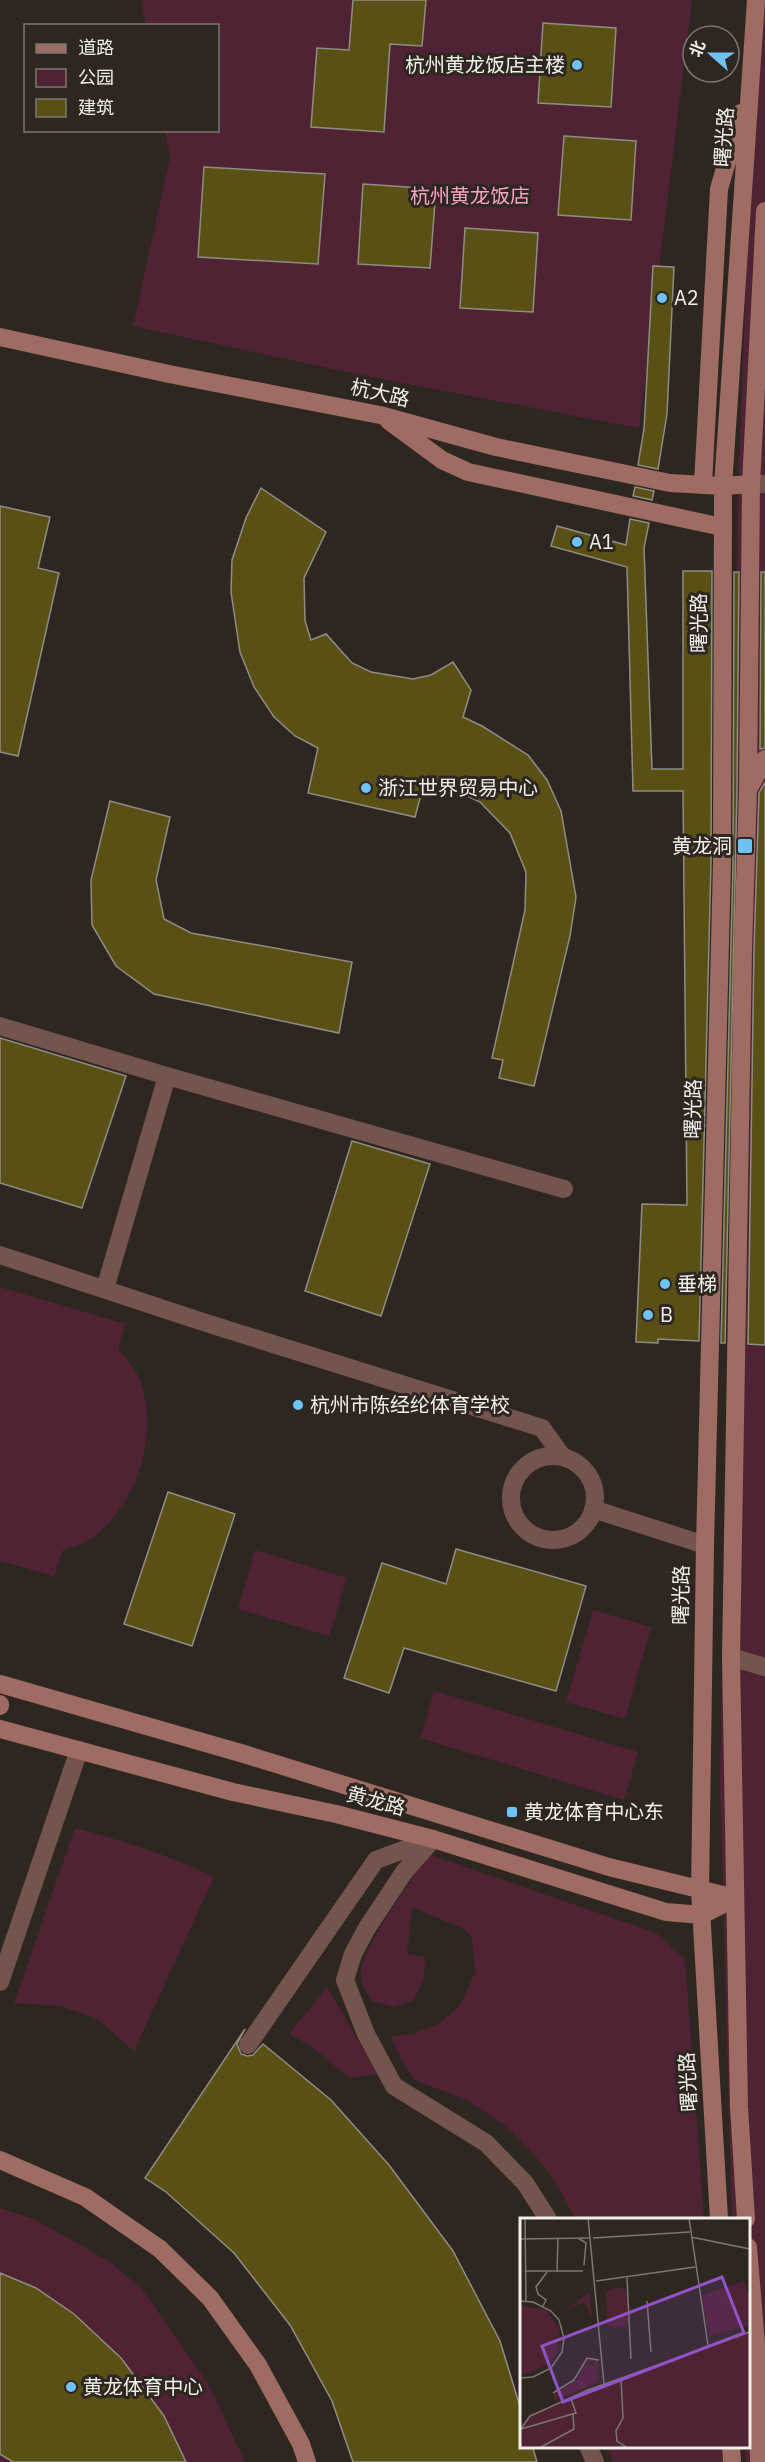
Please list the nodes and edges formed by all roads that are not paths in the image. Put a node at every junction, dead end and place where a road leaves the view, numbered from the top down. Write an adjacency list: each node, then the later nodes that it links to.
1 (756, 0): 2 (main road, 曙光路)
2 (751, 80): 6 (main road); 8 (main road, 曙光路)
3 (765, 211): 7 (main road)
4 (0, 336): 5 (main road, 杭大路)
5 (380, 415): 6 (main road, 杭大路); 9 (main road)
6 (703, 484): 8 (main road, 杭大路)
7 (758, 484): 8 (main road, 杭大路); 11 (main road)
8 (723, 486): 9 (main road, 曙光路)
9 (722, 527): 19 (main road, 曙光路)
10 (765, 759): 11 (main road)
11 (748, 789): 20 (main road)
12 (0, 1026): 13 (street)
13 (167, 1076): 14 (street); 16 (street)
14 (564, 1189)
15 (0, 1255): 16 (street)
16 (105, 1289): 17 (street)
17 (561, 1456): 18 (street); 18 (street)
18 (593, 1509): 19 (street)
19 (705, 1545): 26 (main road, 曙光路)
20 (731, 1657): 21 (street); 27 (main road)
21 (765, 1667)
22 (0, 1684): 26 (main road, 黄龙路)
23 (0, 1729): 24 (main road, 黄龙路)
24 (79, 1750): 25 (main road, 黄龙路); 29 (street)
25 (433, 1839): 28 (main road, 黄龙路); 30 (street); 32 (street)
26 (700, 1891): 27 (main road, 黄龙路); 28 (main road, 曙光路)
27 (735, 1898): 28 (main road); 34 (main road)
28 (702, 1915): 33 (main road, 曙光路)
29 (0, 1982)
30 (248, 2045)
31 (0, 2160): 39 (main road)
32 (547, 2218)
33 (719, 2218)
34 (746, 2218)
35 (750, 2264): 36 (main road)
36 (761, 2356): 42 (main road)
37 (589, 2447): 40 (street)
38 (731, 2447): 41 (main road)
39 (308, 2462)
40 (595, 2462)
41 (732, 2462)
42 (759, 2462)

